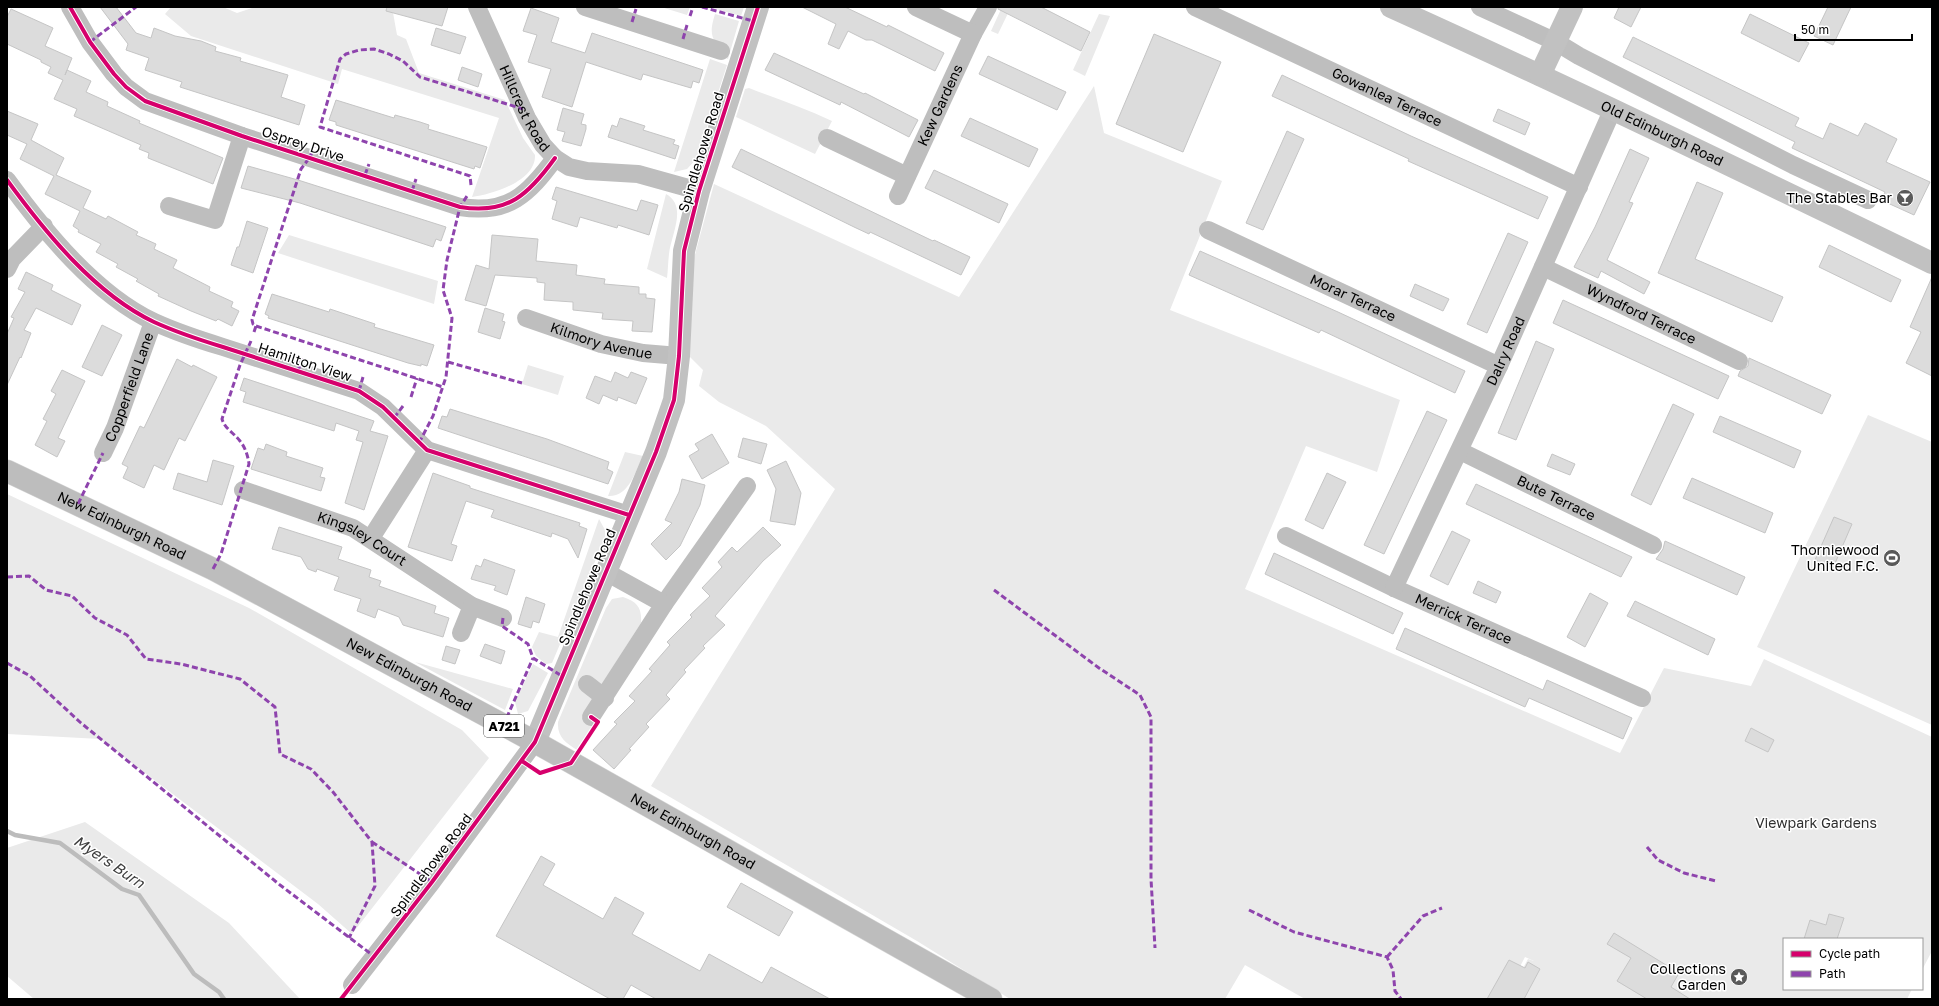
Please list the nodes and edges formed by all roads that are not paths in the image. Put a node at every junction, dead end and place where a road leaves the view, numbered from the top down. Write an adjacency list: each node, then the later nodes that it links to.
1 (70, 7): 16 (street, Osprey Drive)
2 (585, 7): 13 (street)
3 (758, 7): 22 (street, Spindlehowe Road)
4 (916, 7): 11 (street)
5 (988, 7): 11 (street, Kew Gardens)
6 (1195, 7): 21 (street, Gowanlea Terrace)
7 (1391, 7): 14 (street, Old Edinburgh Road)
8 (1480, 7): 12 (street, Old Edinburgh Road)
9 (1572, 7): 12 (street)
10 (483, 8): 18 (street, Hillcrest Road)
11 (973, 34): 19 (street, Kew Gardens)
12 (1556, 42): 14 (street); 24 (street, Old Edinburgh Road)
13 (721, 51)
14 (1540, 75): 15 (street, Old Edinburgh Road)
15 (1612, 111): 21 (street, Dalry Road); 28 (street, Old Edinburgh Road)
16 (242, 136): 18 (street, Osprey Drive); 25 (street)
17 (827, 138): 19 (street)
18 (555, 158): 22 (street, Hillcrest Road)
19 (907, 176): 23 (street, Kew Gardens)
20 (7, 180): 26 (street, Hamilton View)
21 (1579, 187): 29 (street, Dalry Road)
22 (699, 191): 33 (street, Spindlehowe Road)
23 (898, 196)
24 (1868, 200)
25 (169, 206)
26 (44, 226): 30 (street); 32 (street, Hamilton View)
27 (1208, 230): 35 (street, Morar Terrace)
28 (1932, 263)
29 (1543, 267): 34 (street, Wyndford Terrace); 35 (street, Dalry Road)
30 (7, 269)
31 (526, 318): 33 (street, Kilmory Avenue)
32 (153, 322): 36 (street, Hamilton View); 38 (street, Copperfield Lane)
33 (679, 356): 42 (street, Spindlehowe Road)
34 (1739, 361)
35 (1499, 366): 37 (street, Dalry Road)
36 (427, 450): 42 (street, Hamilton View); 44 (street)
37 (1460, 451): 45 (street, Bute Terrace); 47 (street, Dalry Road)
38 (103, 453)
39 (7, 471): 56 (main road, New Edinburgh Road / A721)
40 (747, 486): 48 (street)
41 (242, 490): 44 (street, Kingsley Court)
42 (629, 515): 46 (street, Spindlehowe Road)
43 (1286, 536): 47 (street, Merrick Terrace)
44 (371, 538): 49 (street, Kingsley Court)
45 (1653, 545)
46 (606, 572): 48 (street); 56 (street, Spindlehowe Road)
47 (1394, 588): 54 (street, Merrick Terrace)
48 (664, 604): 53 (street)
49 (472, 606): 50 (street, Kingsley Court); 51 (street)
50 (503, 618)
51 (461, 633)
52 (587, 684): 53 (street)
53 (604, 698): 55 (street)
54 (1642, 698)
55 (591, 717)
56 (535, 742): 57 (street, Spindlehowe Road); 58 (main road, New Edinburgh Road / A721)
57 (352, 985)
58 (991, 999)

